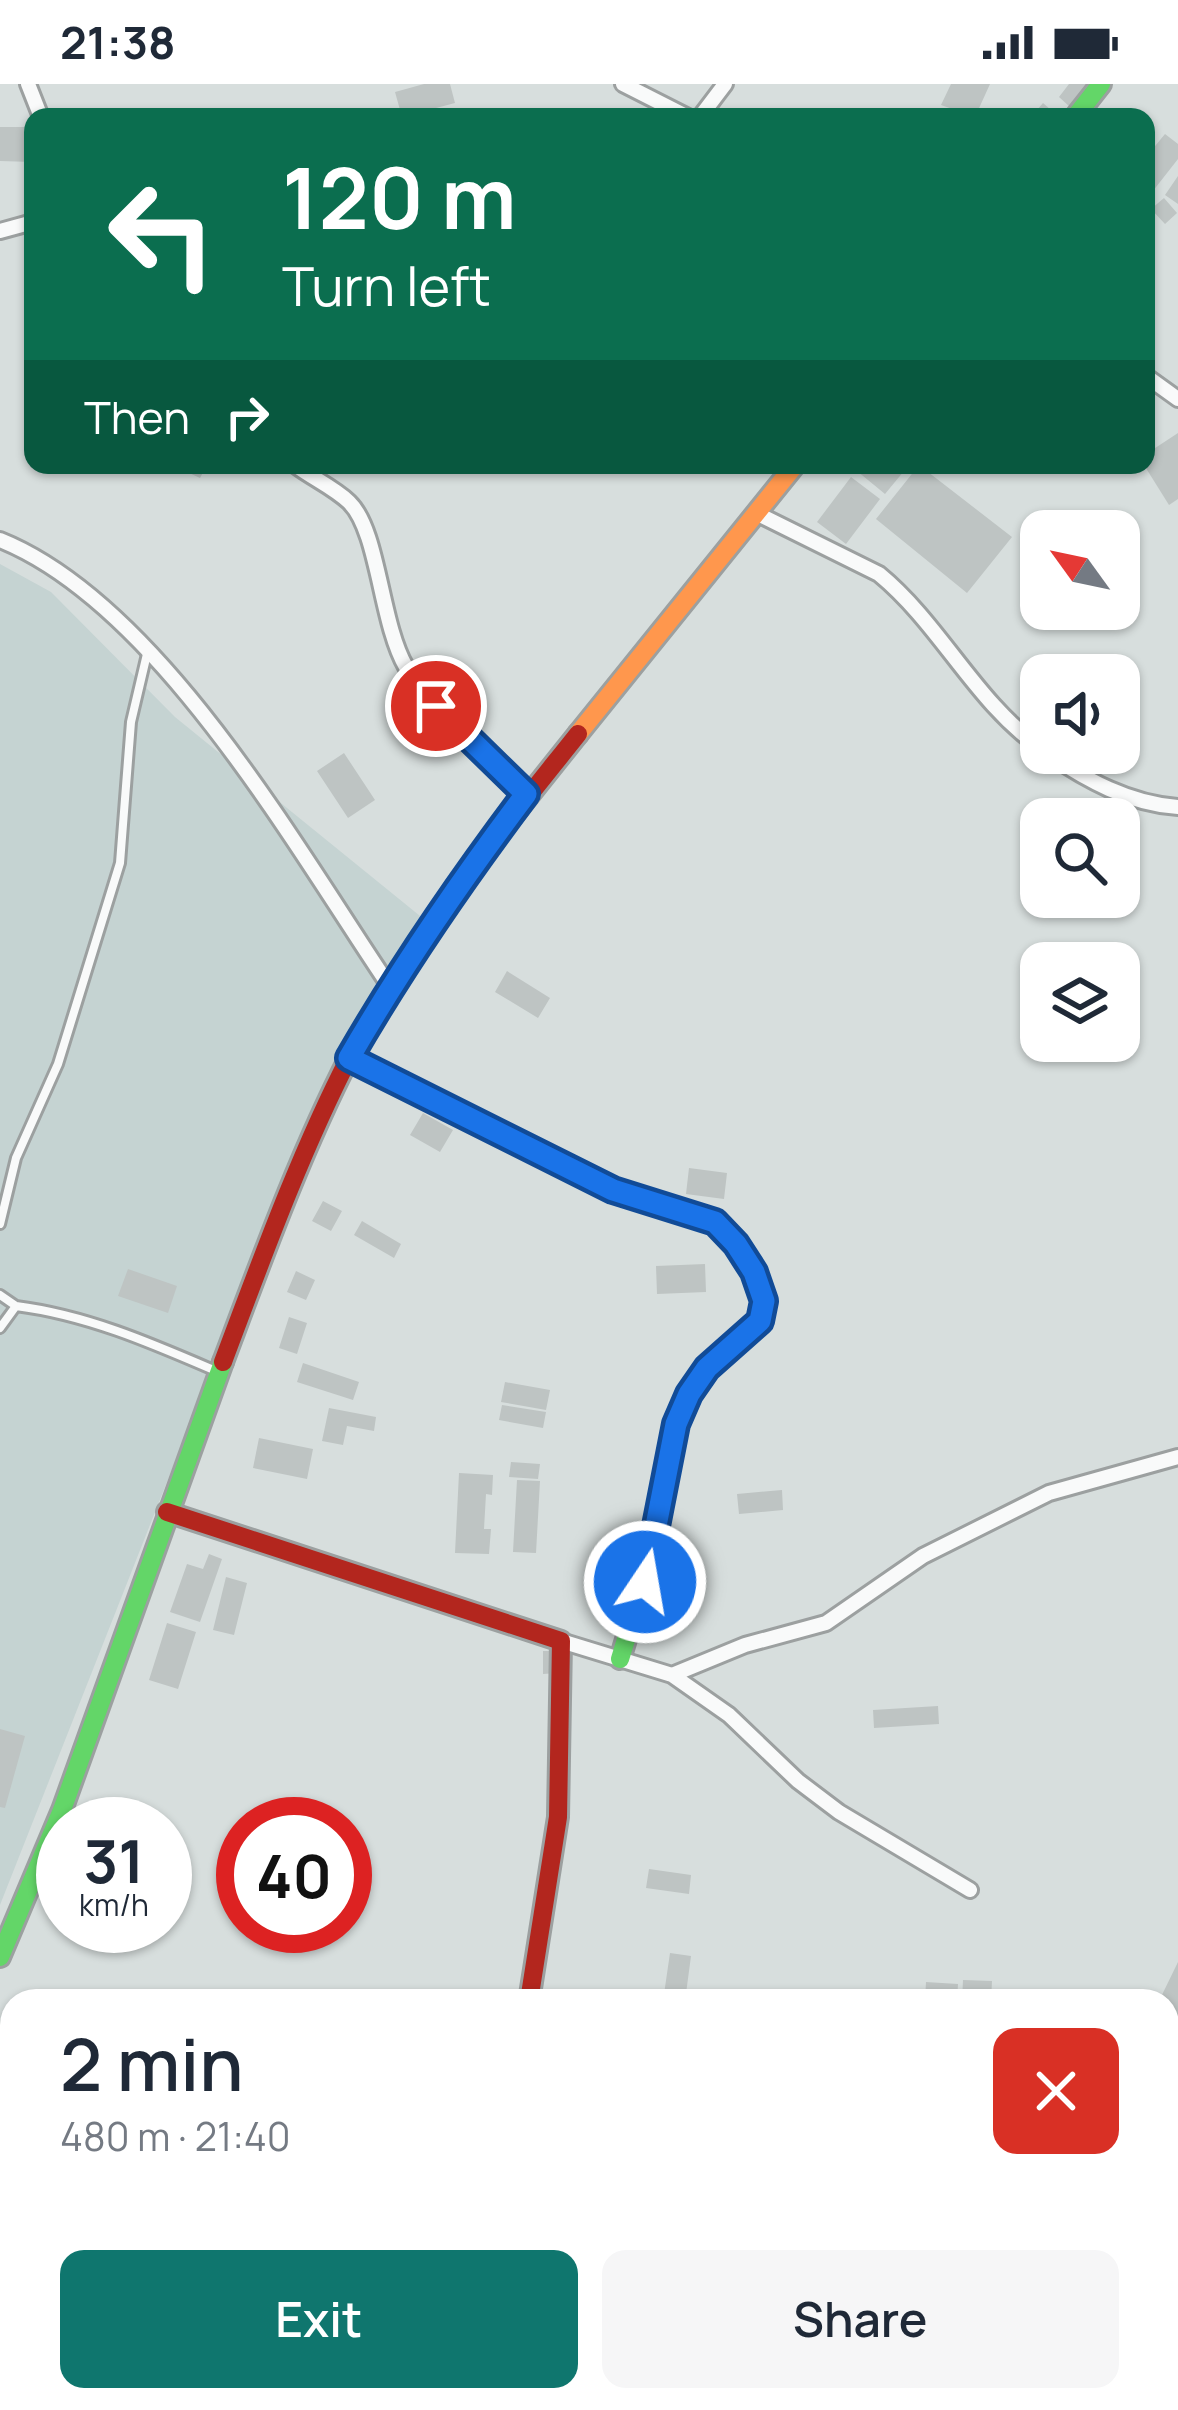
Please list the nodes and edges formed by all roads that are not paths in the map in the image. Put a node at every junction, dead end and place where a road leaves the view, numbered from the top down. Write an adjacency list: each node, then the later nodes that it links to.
1 (623, 84): 4 (street)
2 (725, 84): 5 (street)
3 (1101, 84): 6 (main road)
4 (670, 108)
5 (707, 108)
6 (1082, 108)
7 (308, 474): 14 (street)
8 (788, 474): 9 (main road)
9 (756, 513): 12 (street); 14 (main road)
10 (0, 540): 11 (street)
11 (147, 650): 16 (street); 18 (lane)
12 (1020, 730)
13 (1079, 774): 15 (street)
14 (526, 794): 16 (main road)
15 (1178, 807)
16 (390, 988): 17 (main road)
17 (349, 1058): 22 (main road); 26 (main road)
18 (0, 1224)
19 (0, 1295): 20 (lane)
20 (16, 1306): 21 (lane); 22 (lane)
21 (0, 1328)
22 (221, 1373): 24 (main road)
23 (1178, 1457): 27 (street)
24 (166, 1512): 25 (main road); 29 (main road)
25 (561, 1641): 26 (street); 30 (main road)
26 (620, 1659): 27 (street)
27 (672, 1675): 28 (street)
28 (970, 1890)
29 (0, 1958)
30 (531, 1989)

